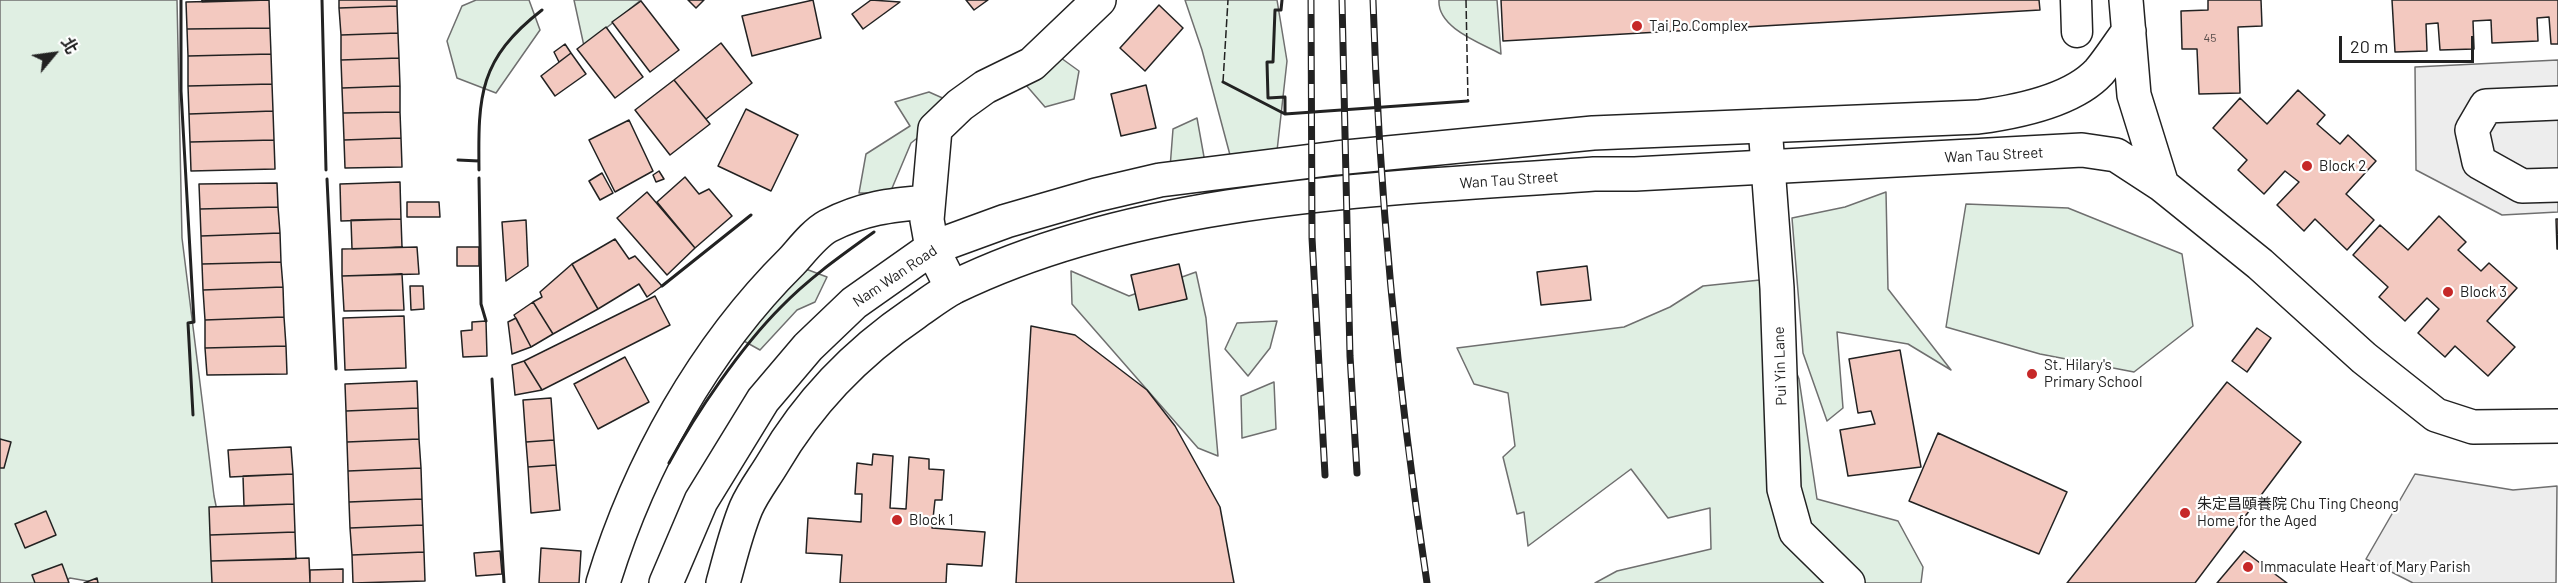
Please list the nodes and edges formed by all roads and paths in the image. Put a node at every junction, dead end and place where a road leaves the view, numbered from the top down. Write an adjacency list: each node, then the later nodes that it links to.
1 (1099, 0): 10 (main road)
2 (2076, 0): 4 (street)
3 (2128, 15): 6 (main road); 8 (main road)
4 (2077, 32)
5 (2558, 103): 9 (main road)
6 (1765, 126): 7 (main road, Pui Yin Lane); 11 (main road, Nam Wan Road)
7 (1769, 167): 8 (main road, Wan Tau Street); 12 (main road, Wan Tau Street); 17 (main road, Pui Yin Lane)
8 (2162, 185): 13 (main road, Wan Tau Street)
9 (2558, 185)
10 (928, 202): 11 (main road); 14 (main road)
11 (932, 249): 12 (main road); 15 (main road, Nam Wan Road)
12 (952, 288): 16 (main road)
13 (2558, 426)
14 (603, 583)
15 (666, 583)
16 (723, 583)
17 (1848, 583)

